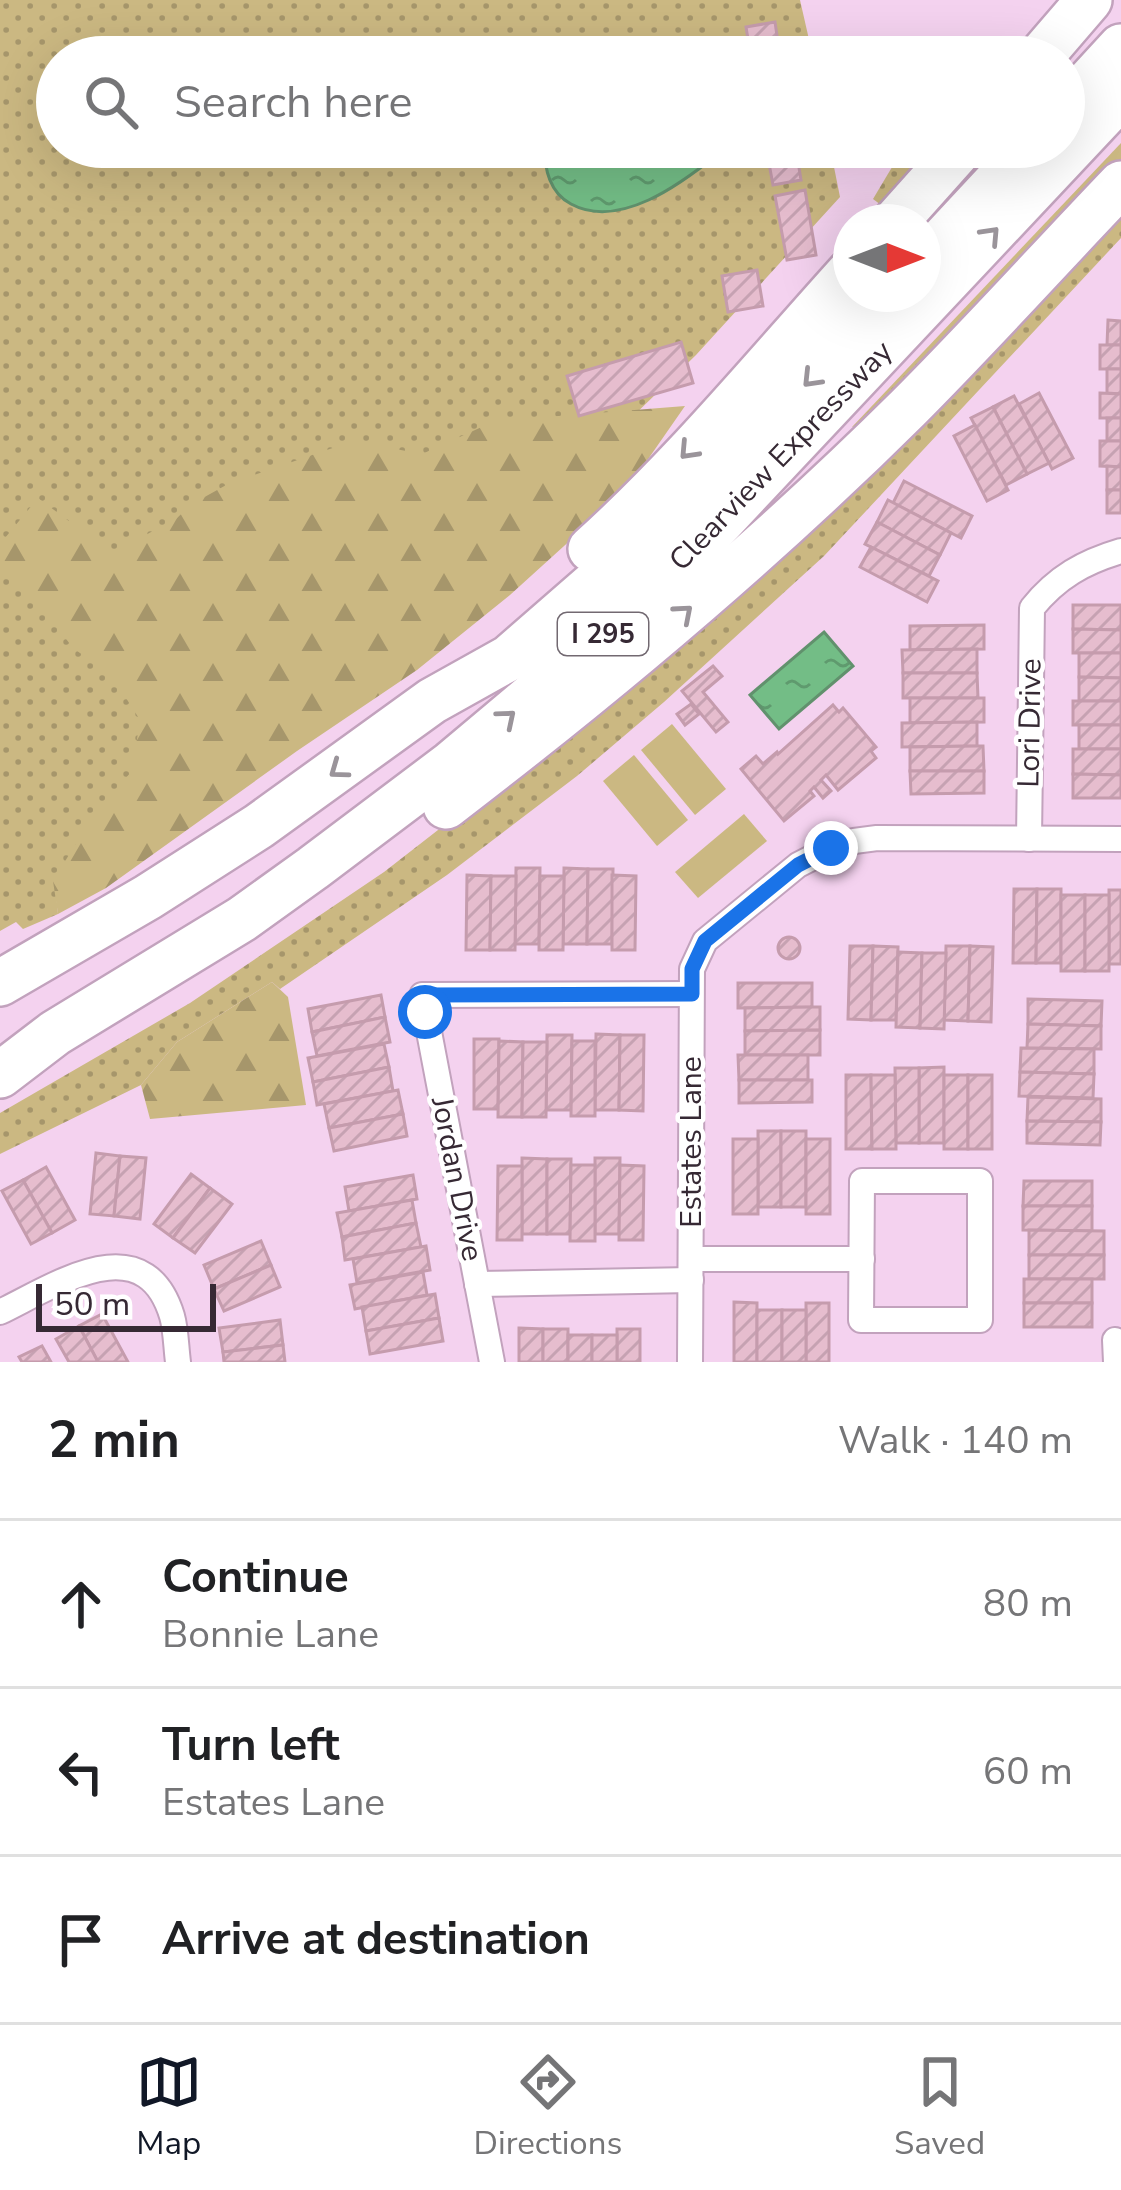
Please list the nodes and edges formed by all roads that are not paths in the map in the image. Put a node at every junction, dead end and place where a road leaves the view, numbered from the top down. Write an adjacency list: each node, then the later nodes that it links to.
1 (1089, 0): 2 (highway)
2 (1058, 36)
3 (1121, 47): 4 (highway)
4 (1085, 86)
5 (1121, 96): 6 (highway, Clearview Expressway / I 295, one-way to 5)
6 (1085, 134)
7 (943, 168): 11 (highway)
8 (1009, 168): 12 (highway)
9 (1053, 168): 21 (highway, Clearview Expressway / I 295, one-way to 9)
10 (1121, 184): 21 (highway, one-way to 10)
11 (911, 204)
12 (941, 241)
13 (833, 291): 16 (highway, one-way to 16)
14 (874, 312): 16 (highway, Clearview Expressway / I 295, one-way to 16)
15 (1121, 551): 17 (street, Lori Drive)
16 (432, 700): 19 (highway, Clearview Expressway / I 295, one-way to 19)
17 (1029, 839): 18 (street, Estates Lane); 20 (street, Estates Lane)
18 (1121, 839)
19 (0, 983)
20 (692, 994): 23 (street, Estates Lane); 24 (street, Jordan Drive)
21 (0, 1077)
22 (862, 1259): 22 (street); 23 (street)
23 (691, 1270): 24 (street); 28 (street, Estates Lane)
24 (477, 1284): 27 (street, Jordan Drive)
25 (0, 1312): 26 (street)
26 (178, 1362)
27 (492, 1362)
28 (690, 1362)

